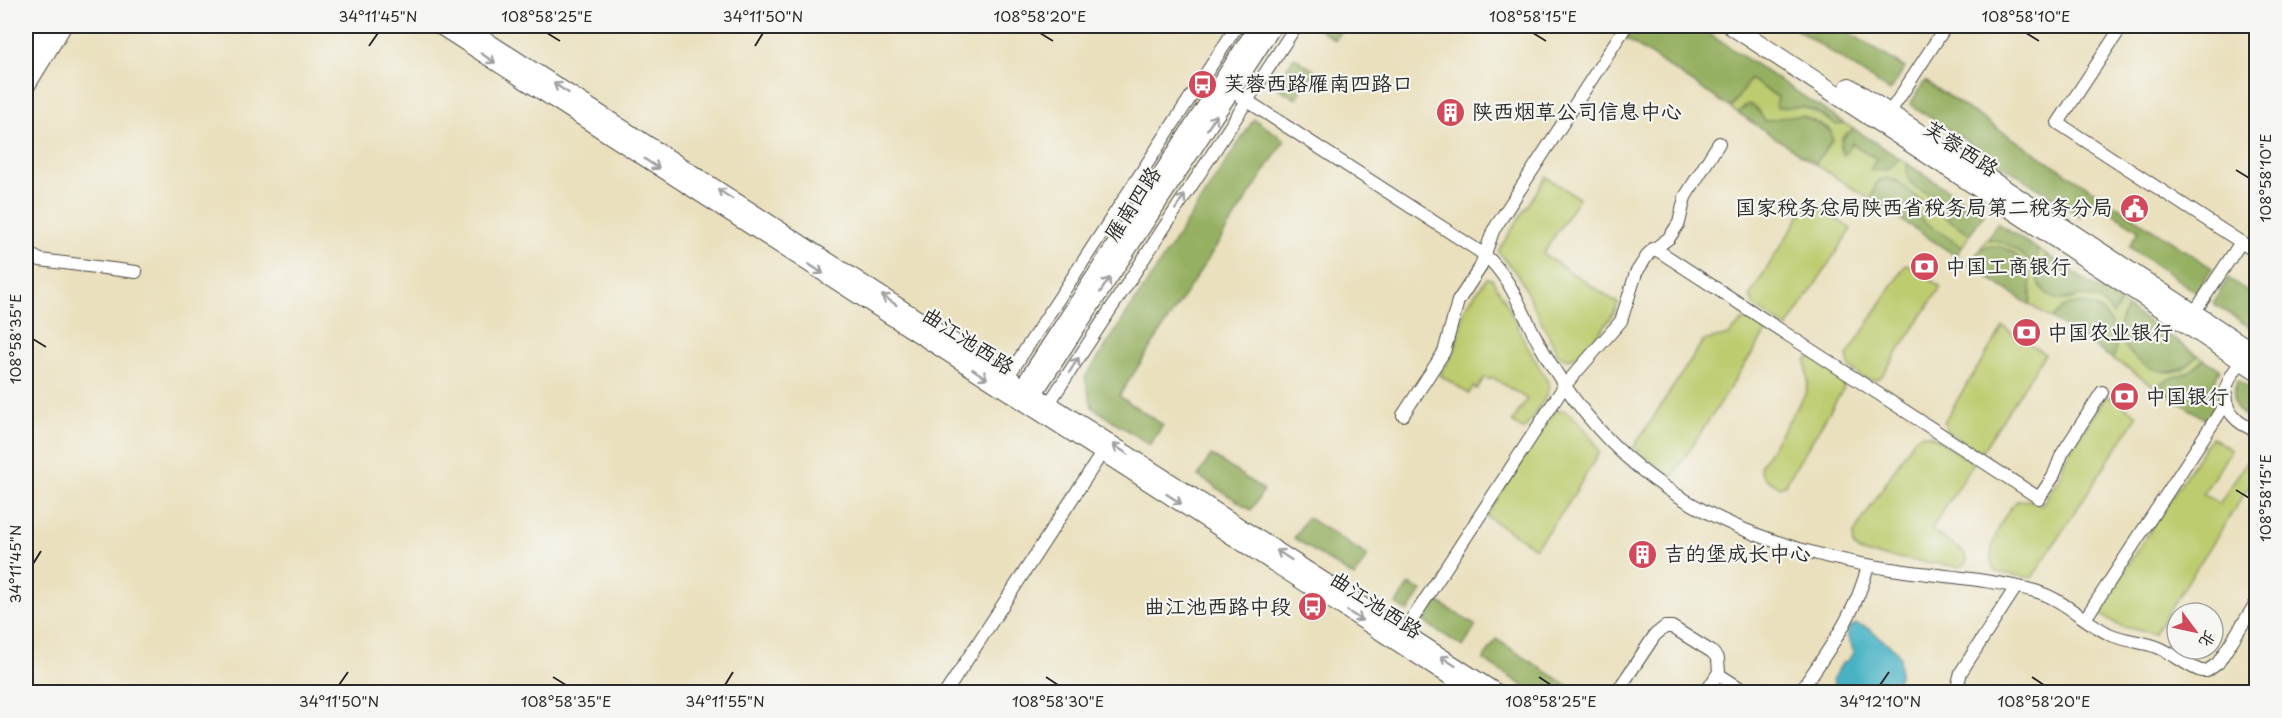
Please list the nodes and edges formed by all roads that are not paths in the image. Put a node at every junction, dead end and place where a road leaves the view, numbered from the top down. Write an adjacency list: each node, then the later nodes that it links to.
1 (45, 26): 14 (main road)
2 (62, 26): 15 (main road)
3 (439, 26): 28 (street, 曲江池西路, one-way to 28)
4 (465, 26): 28 (street, 曲江池西路, one-way to 4)
5 (1237, 26): 28 (street)
6 (1257, 26): 31 (street, 雁南四路)
7 (1274, 26): 16 (street, 雁南四路)
8 (1296, 26): 17 (street)
9 (1626, 26): 24 (street)
10 (1732, 26): 18 (main road, 芙蓉西路)
11 (1754, 26): 18 (main road, 芙蓉西路)
12 (1946, 26): 18 (street)
13 (2122, 26): 20 (street)
14 (26, 57)
15 (26, 85)
16 (1232, 91): 17 (street); 31 (street, 雁南四路, one-way to 16)
17 (1246, 100): 24 (street); 33 (street, one-way to 17)
18 (1886, 119): 26 (main road, 芙蓉西路); 27 (main road, 芙蓉西路)
19 (1719, 143): 21 (street)
20 (2241, 242): 23 (street); 26 (street)
21 (1654, 248): 29 (street); 30 (street)
22 (26, 252): 25 (street)
23 (2256, 252)
24 (1485, 255): 29 (street); 34 (street)
25 (136, 272)
26 (2194, 313): 27 (main road, 芙蓉西路)
27 (2251, 361): 32 (street)
28 (1005, 382): 31 (street, 曲江池西路)
29 (1565, 385): 37 (street); 41 (street)
30 (2102, 392)
31 (1025, 395): 33 (street, 曲江池西路)
32 (2226, 403): 35 (street); 40 (street)
33 (1046, 409): 36 (street, 曲江池西路); 41 (street, 曲江池西路, one-way to 33)
34 (1403, 415)
35 (2256, 430)
36 (1102, 453): 43 (street); 44 (street, 曲江池西路, one-way to 44)
37 (1868, 565): 38 (street); 49 (street)
38 (2016, 587): 40 (street); 50 (street)
39 (2256, 603): 40 (street)
40 (2085, 619)
41 (1404, 632): 45 (street, 曲江池西路, one-way to 41)
42 (1718, 674): 46 (street); 47 (street); 48 (street)
43 (946, 693)
44 (1473, 693)
45 (1497, 693)
46 (1617, 693)
47 (1706, 693)
48 (1746, 693)
49 (1800, 693)
50 (1963, 693)

